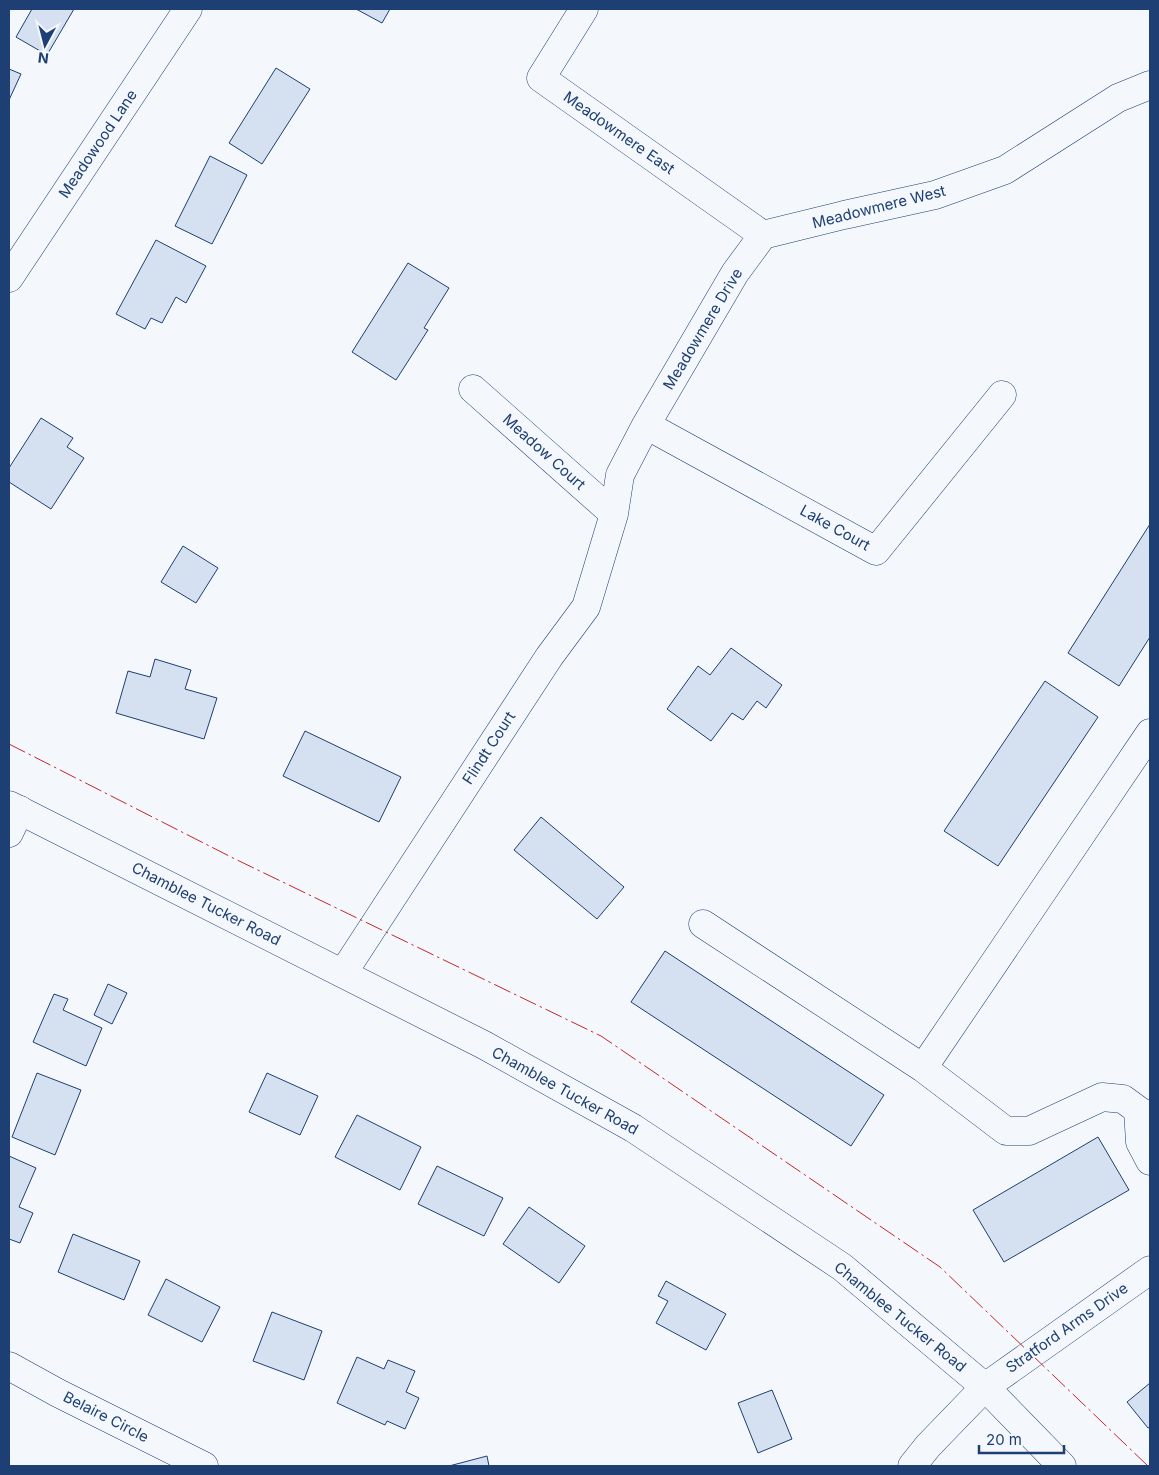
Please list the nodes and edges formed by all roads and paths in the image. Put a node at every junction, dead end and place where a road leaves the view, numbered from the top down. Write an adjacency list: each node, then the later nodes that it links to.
1 (188, 9): 5 (street, Meadowood Lane)
2 (584, 9): 4 (street, Meadowmere East)
3 (1150, 85): 4 (street, Meadowmere West)
4 (763, 235): 8 (street, Meadowmere Drive)
5 (9, 278)
6 (474, 389): 9 (street, Meadow Court)
7 (1002, 395): 8 (street, Lake Court)
8 (646, 425): 9 (street, Meadowmere Drive)
9 (614, 514): 13 (street, Flindt Court)
10 (1150, 733): 14 (street)
11 (12, 816): 13 (street, Chamblee Tucker Road)
12 (703, 924): 14 (street)
13 (343, 973): 19 (street, Chamblee Tucker Road)
14 (923, 1068): 15 (street)
15 (1144, 1114): 16 (street)
16 (1150, 1161)
17 (1150, 1270): 19 (street, Stratford Arms Drive)
18 (9, 1366): 20 (street, Belaire Circle)
19 (985, 1386): 21 (street, Stratford Arms Drive); 22 (street, Chamblee Tucker Road)
20 (204, 1466)
21 (912, 1466)
22 (1062, 1466)

